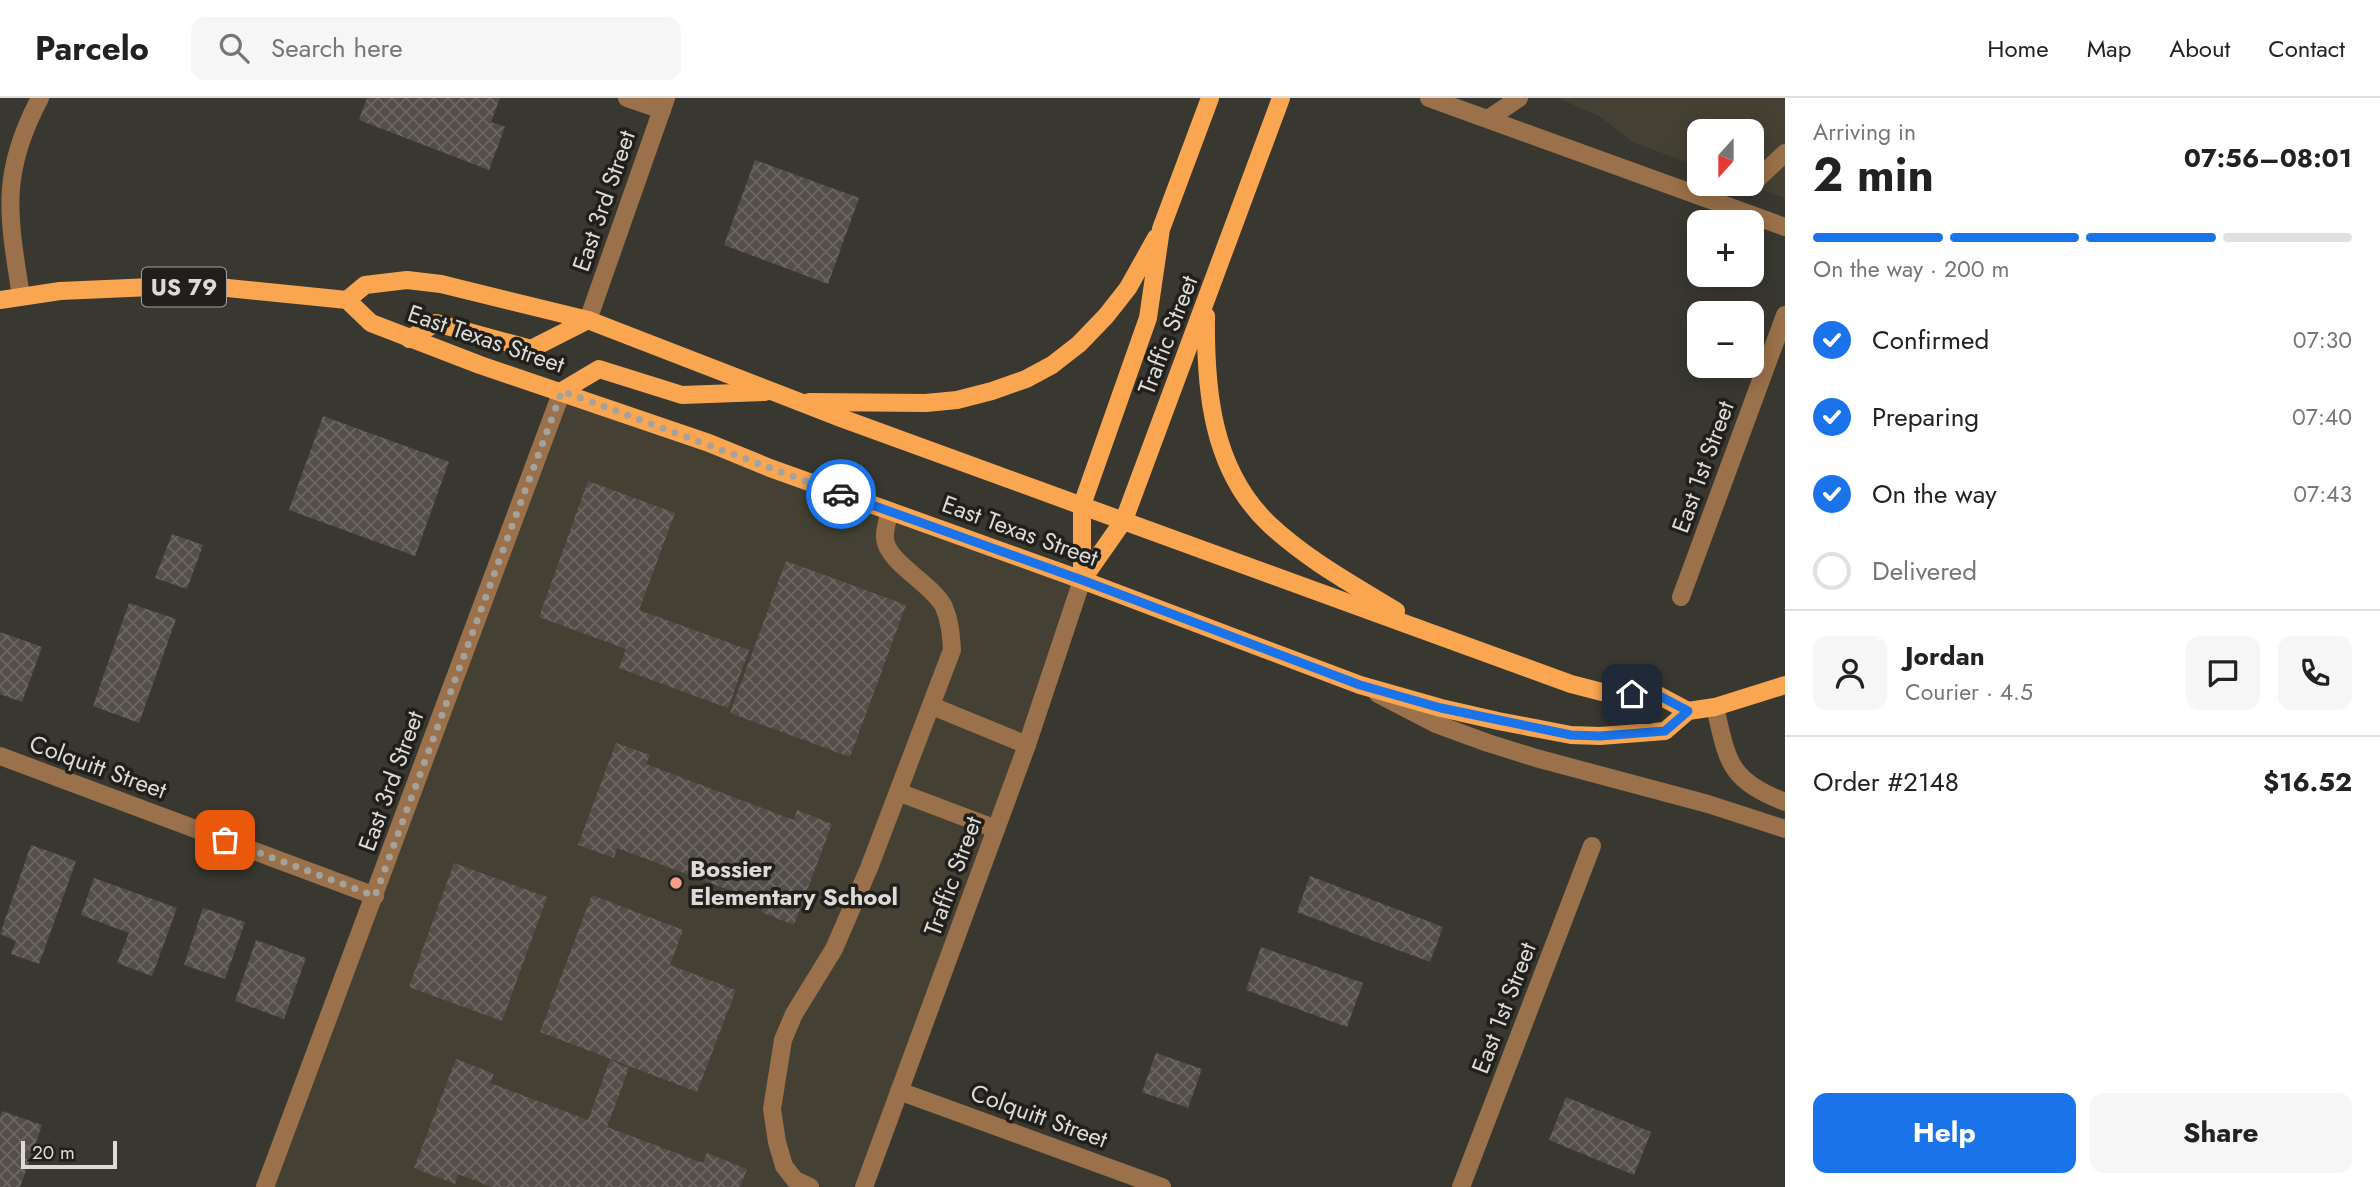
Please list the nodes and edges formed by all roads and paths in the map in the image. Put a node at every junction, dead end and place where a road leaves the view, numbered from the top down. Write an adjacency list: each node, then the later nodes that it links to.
1 (40, 98): 15 (street)
2 (626, 98): 7 (street)
3 (1210, 98): 14 (main road, Traffic Street)
4 (1280, 98): 18 (main road, Traffic Street)
5 (1429, 98): 8 (street)
6 (1520, 98): 8 (street)
7 (664, 104): 20 (street, East 3rd Street)
8 (1488, 120): 12 (street)
9 (1785, 153): 10 (street)
10 (1764, 173)
11 (1739, 196): 12 (street)
12 (1727, 207): 13 (street)
13 (1785, 227)
14 (1161, 229): 24 (main road); 25 (main road, Traffic Street)
15 (21, 296): 16 (main road, US 79); 17 (main road, US 79)
16 (0, 300)
17 (347, 300): 20 (main road, East Texas Street); 21 (main road, East Texas Street)
18 (1206, 302): 27 (main road, Traffic Street); 30 (main road)
19 (1785, 315): 29 (street, East 1st Street)
20 (588, 320): 21 (main road); 23 (main road, East Texas Street)
21 (410, 339): 22 (main road, East Texas Street)
22 (562, 391): 23 (main road); 26 (main road, East Texas Street); 43 (street, East 3rd Street)
23 (772, 392): 24 (main road, East Texas Street)
24 (799, 402): 25 (main road, East Texas Street)
25 (1082, 505): 27 (main road, East Texas Street); 28 (main road, Traffic Street)
26 (890, 511): 28 (main road, East Texas Street); 33 (street)
27 (1124, 520): 28 (main road, Traffic Street); 30 (main road, East Texas Street)
28 (1082, 580): 31 (main road, East Texas Street); 36 (street, Traffic Street)
29 (1682, 597)
30 (1432, 633): 35 (main road, East Texas Street)
31 (1360, 685): 35 (main road, East Texas Street); 41 (street)
32 (1785, 685): 34 (main road, East Texas Street)
33 (932, 706): 36 (street); 38 (street)
34 (1715, 707): 35 (main road, East Texas Street); 39 (street)
35 (1688, 711)
36 (1027, 745): 40 (street, Traffic Street)
37 (0, 756): 43 (street, Colquitt Street)
38 (898, 792): 40 (street); 46 (street)
39 (1785, 802)
40 (996, 828): 44 (street, Traffic Street)
41 (1785, 829)
42 (1592, 846): 49 (street, East 1st Street)
43 (375, 896): 45 (street, East 3rd Street)
44 (899, 1091): 47 (street, Traffic Street); 48 (street, Colquitt Street)
45 (265, 1187)
46 (810, 1187)
47 (864, 1187)
48 (1162, 1187)
49 (1461, 1187)

